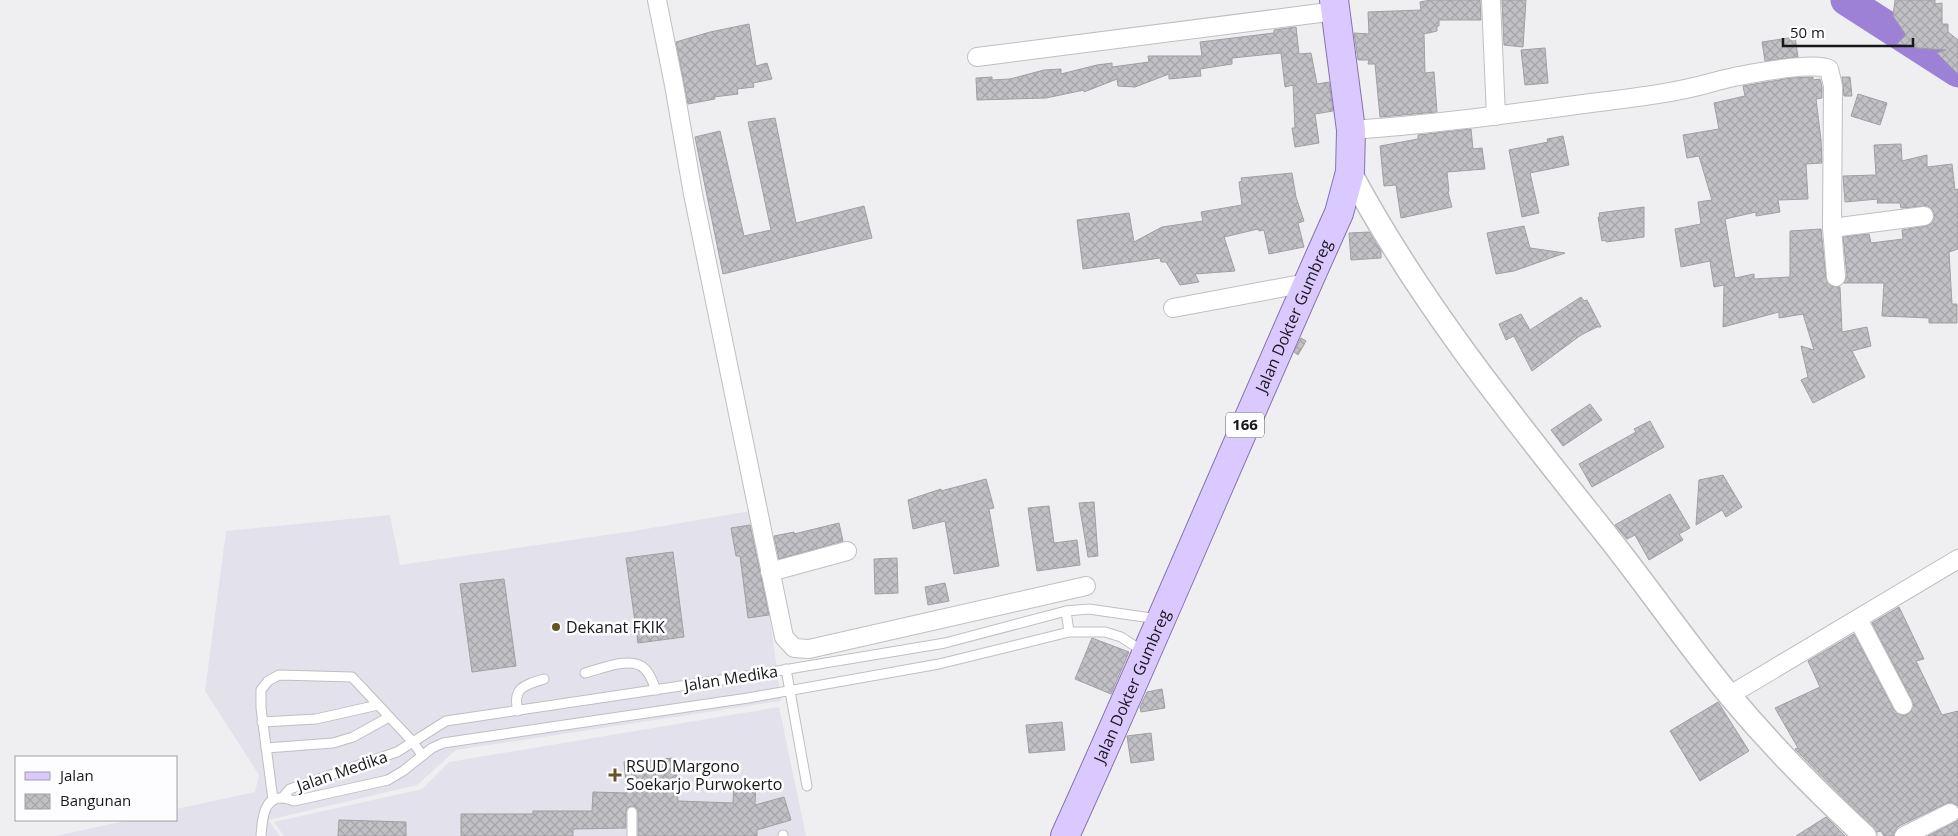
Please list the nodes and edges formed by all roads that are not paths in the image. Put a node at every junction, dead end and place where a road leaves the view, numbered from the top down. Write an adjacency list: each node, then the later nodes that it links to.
1 (657, 0): 15 (street)
2 (1491, 0): 5 (street)
3 (1335, 6): 4 (street); 6 (main road, Jalan Dokter Gumbreg / 166)
4 (977, 57)
5 (1496, 116): 6 (street); 9 (street)
6 (1351, 130): 7 (main road, Jalan Dokter Gumbreg / 166)
7 (1350, 172): 11 (main road, Jalan Dokter Gumbreg / 166); 27 (street)
8 (1924, 216): 9 (street)
9 (1832, 228): 10 (street)
10 (1836, 277)
11 (1307, 283): 12 (street); 19 (main road, Jalan Dokter Gumbreg / 166)
12 (1173, 308)
13 (847, 551): 15 (street)
14 (1958, 559): 18 (street)
15 (770, 572): 16 (street)
16 (1086, 586)
17 (1066, 611): 19 (lane, Jalan Medika); 20 (lane); 22 (lane, Jalan Medika)
18 (1858, 619): 27 (street); 29 (street)
19 (1160, 620): 21 (main road, Jalan Dokter Gumbreg / 166)
20 (1069, 632): 21 (lane, Jalan Medika); 26 (lane, Jalan Medika)
21 (1147, 653): 42 (main road, Jalan Dokter Gumbreg / 166)
22 (786, 669): 25 (lane, Jalan Medika); 26 (lane)
23 (585, 672): 25 (lane)
24 (544, 680): 30 (lane)
25 (656, 690): 30 (lane, Jalan Medika)
26 (789, 690): 35 (lane, Jalan Medika); 36 (lane)
27 (1730, 695): 43 (street)
28 (378, 705): 31 (lane); 32 (lane); 32 (lane)
29 (1903, 705)
30 (518, 711): 33 (lane, Jalan Medika)
31 (389, 717): 33 (lane); 34 (lane)
32 (262, 722): 34 (lane)
33 (412, 742): 35 (lane); 37 (lane, Jalan Medika)
34 (266, 748): 37 (lane)
35 (422, 755): 37 (lane, Jalan Medika)
36 (807, 786)
37 (278, 799): 40 (lane)
38 (632, 812): 41 (lane)
39 (1950, 813): 44 (street)
40 (261, 836)
41 (632, 836)
42 (1065, 836)
43 (1865, 836)
44 (1904, 836)

